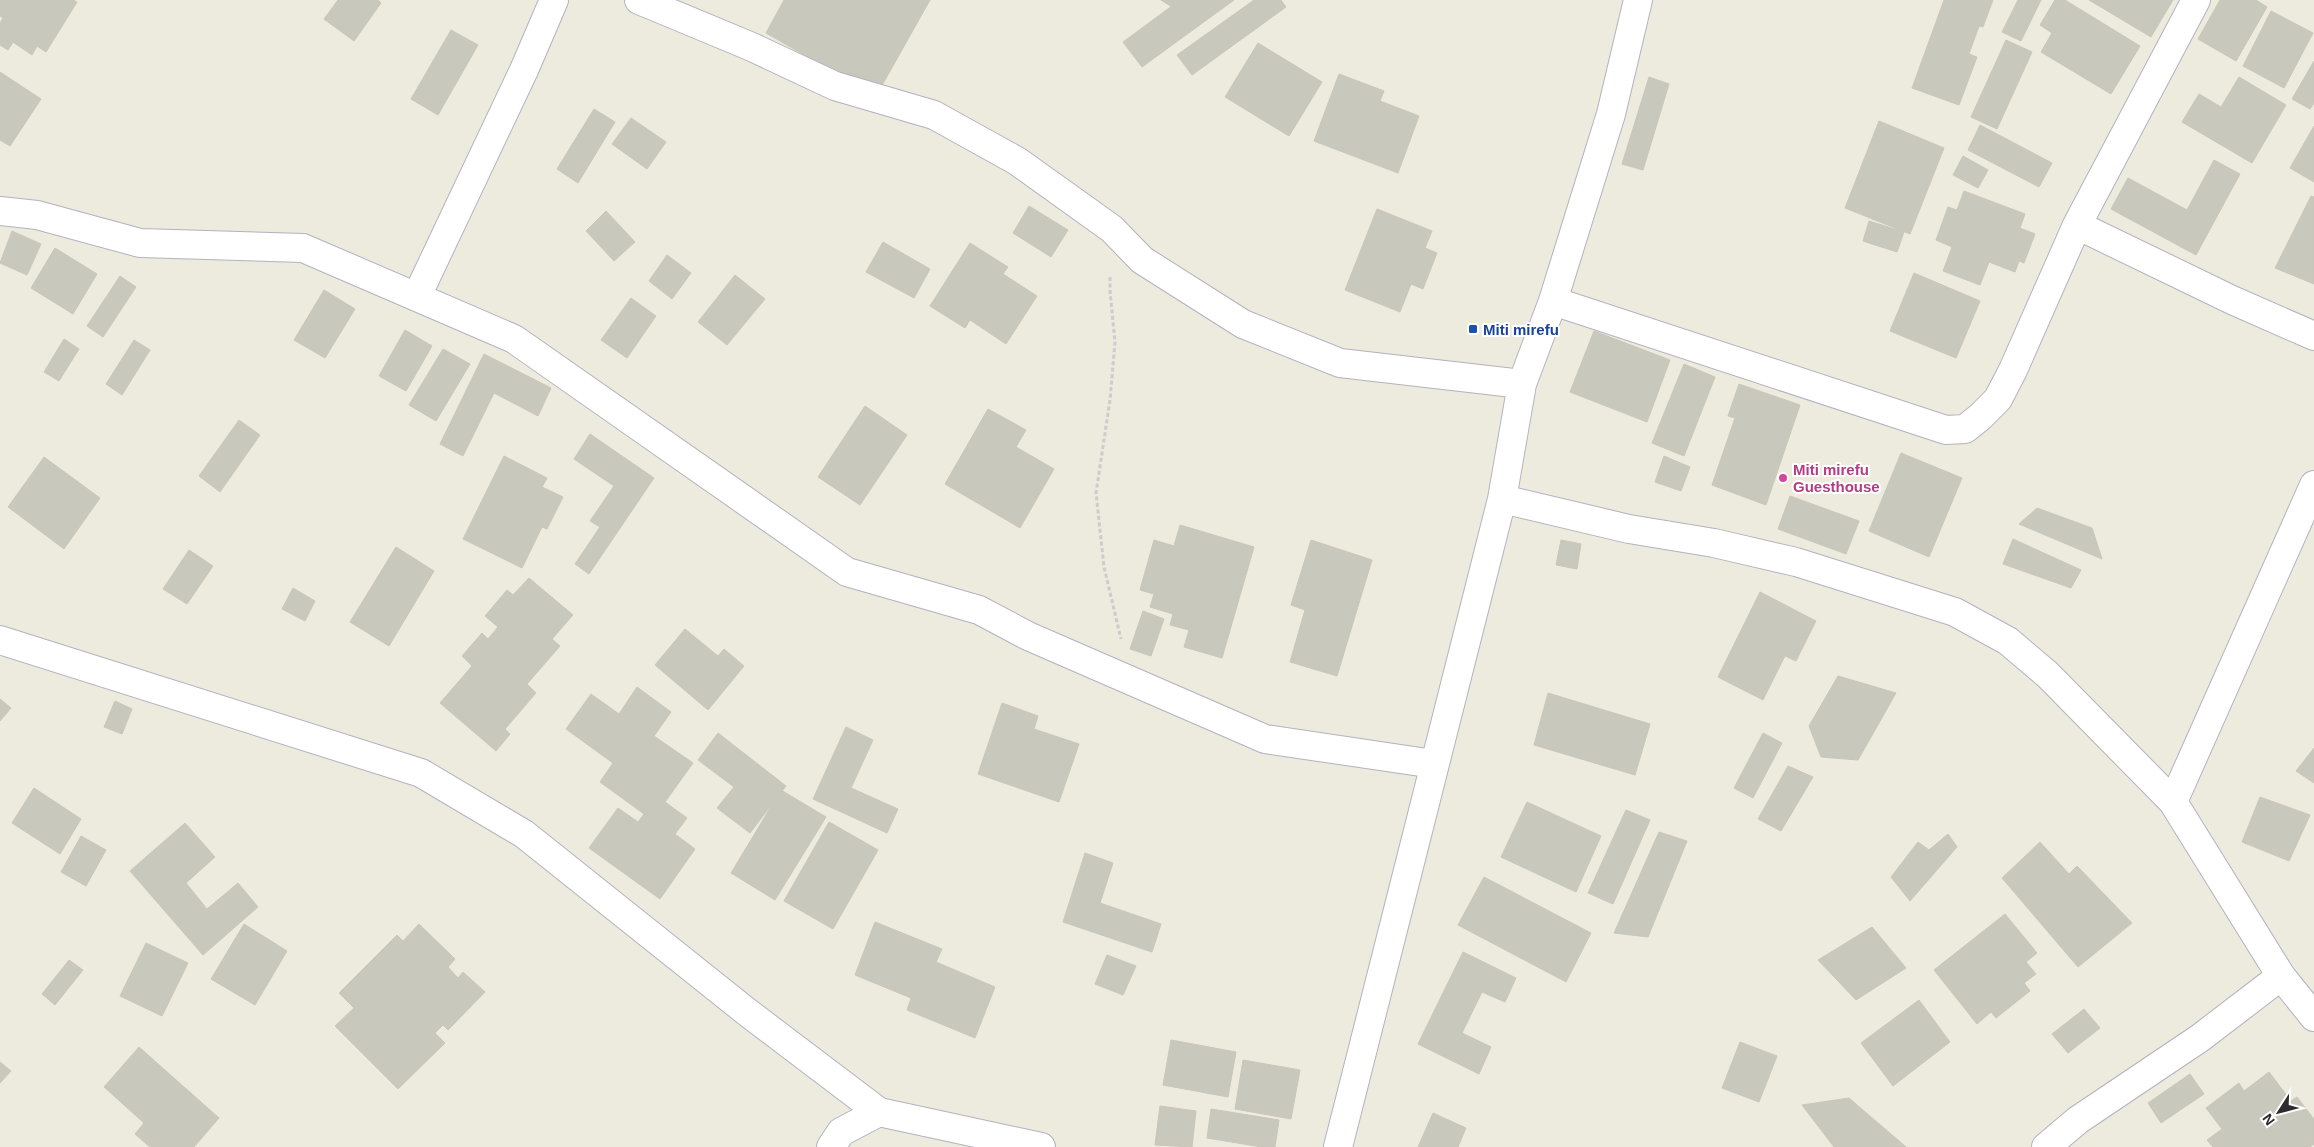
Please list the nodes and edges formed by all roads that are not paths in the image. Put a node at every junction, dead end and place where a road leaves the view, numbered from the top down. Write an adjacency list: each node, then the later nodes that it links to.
1 (554, 0): 7 (street)
2 (639, 0): 10 (street)
3 (1638, 0): 8 (street)
4 (2196, 0): 6 (street)
5 (0, 211): 7 (street)
6 (2077, 225): 8 (street); 9 (street)
7 (417, 296): 14 (street)
8 (1552, 301): 10 (street)
9 (2314, 336)
10 (1522, 384): 12 (street)
11 (2314, 485): 15 (street)
12 (1502, 499): 14 (street); 15 (street)
13 (0, 640): 18 (street)
14 (1434, 764): 21 (street)
15 (2174, 802): 16 (street)
16 (2281, 976): 17 (street); 22 (street)
17 (2314, 1017)
18 (879, 1112): 19 (street); 20 (street)
19 (831, 1147)
20 (1041, 1147)
21 (1338, 1147)
22 (2046, 1147)

